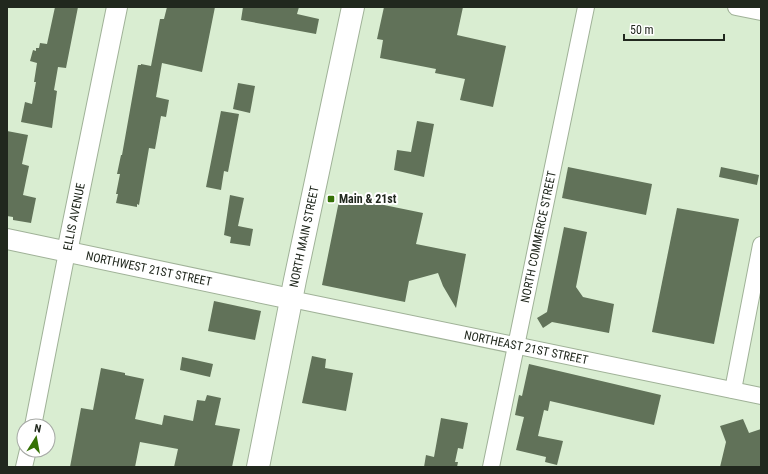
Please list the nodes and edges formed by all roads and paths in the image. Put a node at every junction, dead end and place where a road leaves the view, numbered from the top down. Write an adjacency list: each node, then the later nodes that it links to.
1 (117, 7): 8 (street, ELLIS AVENUE)
2 (353, 7): 9 (main road, NORTH MAIN STREET)
3 (586, 7): 10 (street, NORTH COMMERCE STREET)
4 (736, 7): 5 (street)
5 (761, 12)
6 (7, 239): 8 (street, NORTHWEST 21ST STREET)
7 (761, 245): 11 (street)
8 (67, 252): 9 (street, NORTHWEST 21ST STREET); 13 (street, ELLIS AVENUE)
9 (292, 299): 10 (street, NORTHEAST 21ST STREET); 14 (main road, NORTH MAIN STREET)
10 (515, 345): 11 (street, NORTHEAST 21ST STREET); 15 (street, NORTH COMMERCE STREET)
11 (733, 390): 12 (street, NORTHEAST 21ST STREET)
12 (761, 396)
13 (35, 418)
14 (258, 467)
15 (491, 467)

